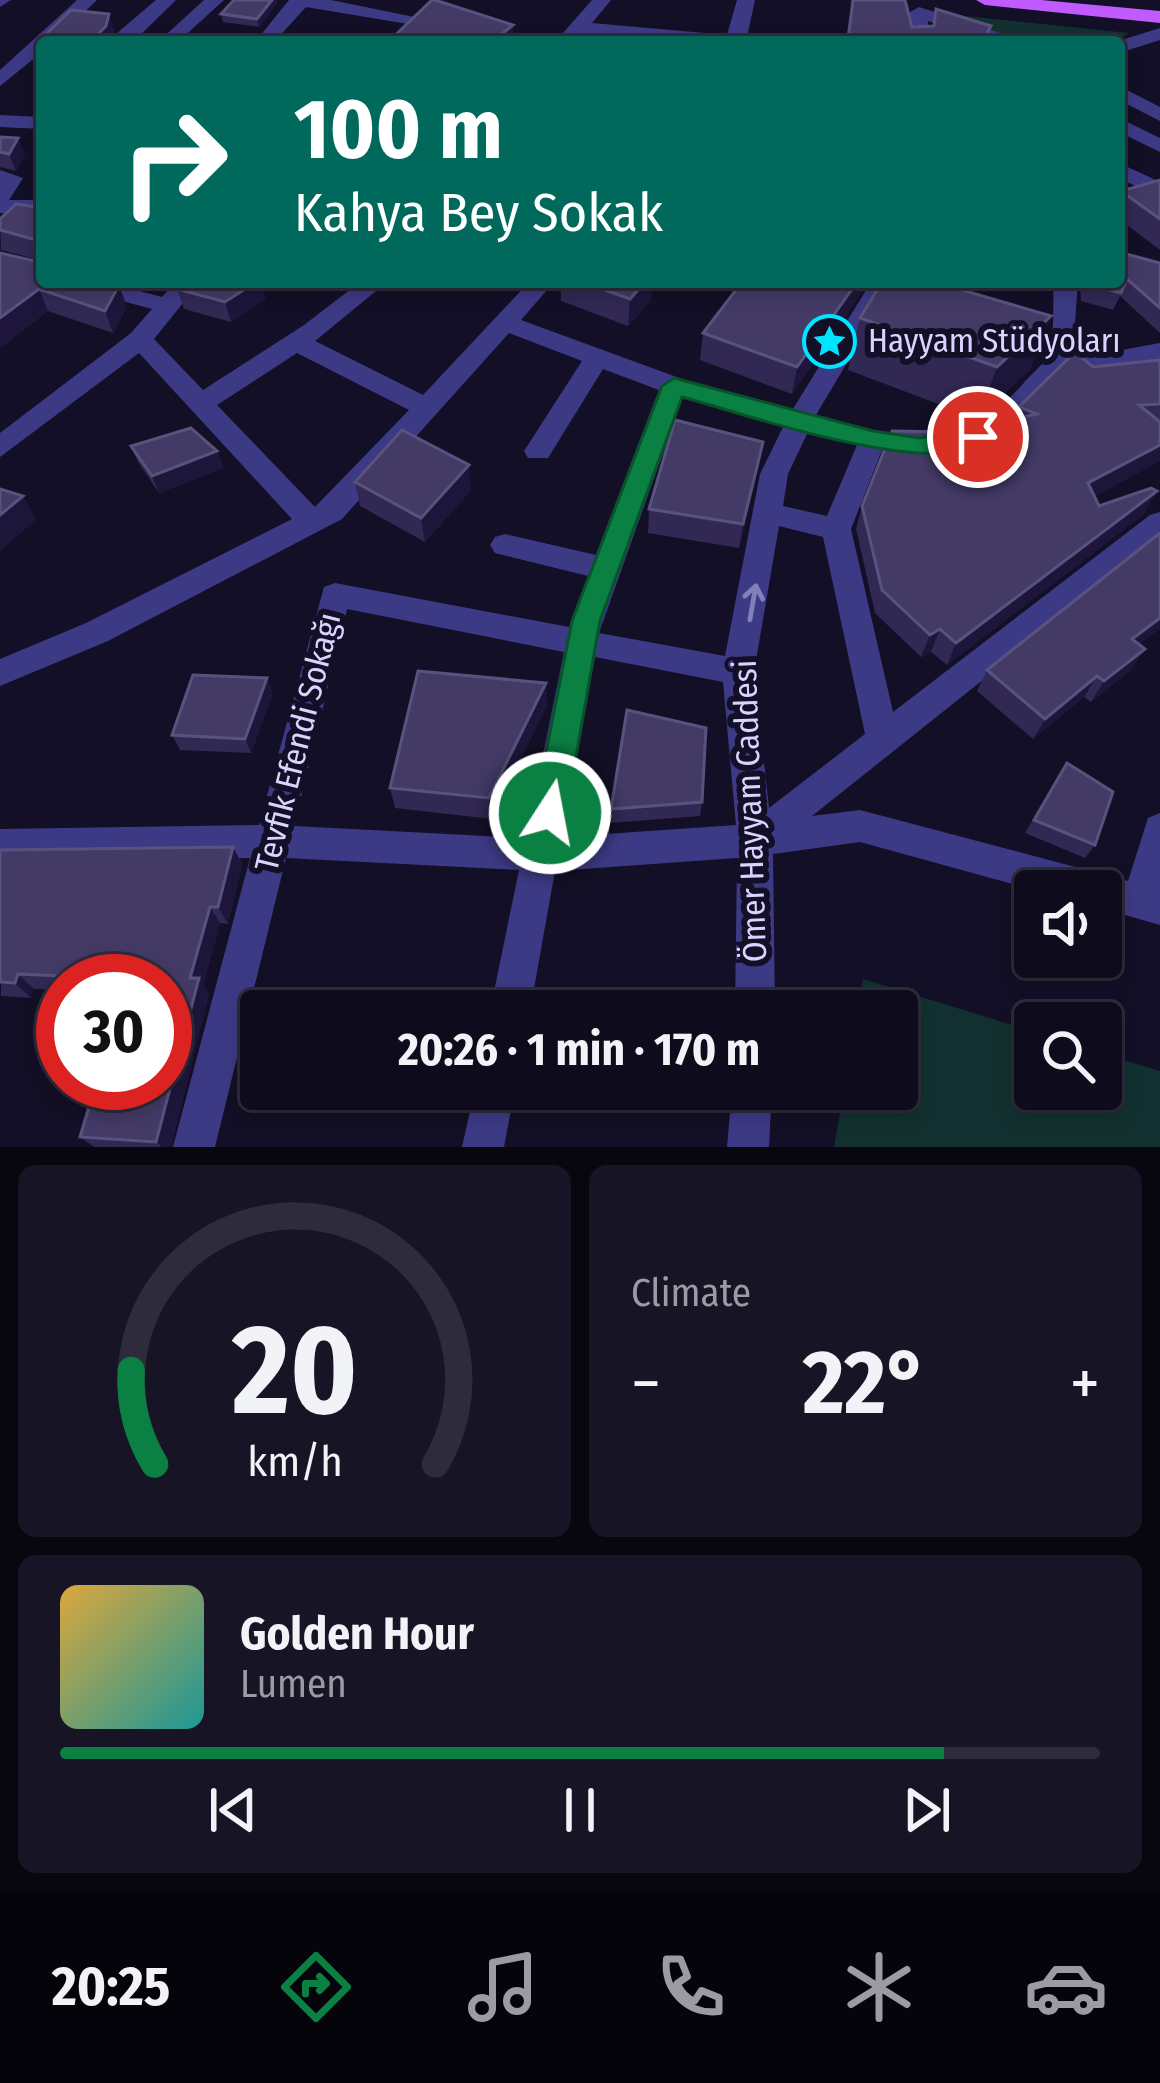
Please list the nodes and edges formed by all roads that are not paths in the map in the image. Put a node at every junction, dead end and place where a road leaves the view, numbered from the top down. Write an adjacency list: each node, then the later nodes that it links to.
1 (88, 0): 10 (street)
2 (167, 0): 11 (street)
3 (215, 0): 12 (street)
4 (300, 0): 13 (street); 14 (street)
5 (602, 0): 9 (street)
6 (746, 0): 17 (street)
7 (986, 0): 8 (main road)
8 (1160, 17)
9 (579, 27): 15 (street); 16 (street)
10 (48, 36)
11 (125, 36)
12 (174, 36)
13 (269, 36)
14 (401, 36)
15 (570, 36)
16 (673, 36)
17 (737, 36)
18 (917, 36): 19 (street)
19 (992, 36)
20 (1155, 42): 21 (street)
21 (1125, 46)
22 (36, 47): 23 (street)
23 (0, 80)
24 (1125, 95): 25 (street)
25 (1160, 115)
26 (0, 122): 27 (street)
27 (36, 123)
28 (1125, 127): 29 (street)
29 (1160, 146)
30 (1125, 172): 32 (street)
31 (0, 177): 33 (street)
32 (1159, 189)
33 (0, 202): 34 (street)
34 (36, 210)
35 (100, 288): 41 (street)
36 (183, 288): 41 (street)
37 (367, 288): 44 (street)
38 (536, 288): 42 (street)
39 (1065, 288): 45 (street)
40 (884, 294): 51 (street, Ömer Hayyam Caddesi)
41 (168, 306): 43 (street)
42 (504, 322): 47 (street); 50 (street)
43 (140, 339): 49 (street); 53 (street)
44 (295, 342): 49 (street); 50 (street)
45 (1053, 350): 46 (street); 52 (street)
46 (1160, 351)
47 (597, 357): 48 (street); 54 (street)
48 (674, 386): 51 (street); 60 (street)
49 (201, 403): 56 (street)
50 (427, 408): 56 (street)
51 (802, 418): 52 (street); 55 (street, Ömer Hayyam Caddesi)
52 (873, 440): 58 (street)
53 (2, 444)
54 (538, 451)
55 (768, 513): 58 (street); 62 (street, Ömer Hayyam Caddesi, one-way to 55)
56 (312, 522): 63 (street)
57 (1160, 523): 64 (street)
58 (836, 529): 64 (street)
59 (505, 545): 60 (street)
60 (606, 569): 61 (street)
61 (582, 644): 62 (street, Tevfik Efendi Sokağı); 67 (street, Tevfik Efendi Sokağı); 69 (street)
62 (739, 672): 66 (street, Ömer Hayyam Caddesi)
63 (0, 673)
64 (884, 739): 66 (street)
65 (1160, 829): 70 (street)
66 (754, 840): 69 (street); 70 (street); 72 (street, Ömer Hayyam Caddesi)
67 (274, 841): 68 (street); 69 (street); 75 (street, Tevfik Efendi Sokağı)
68 (0, 845)
69 (542, 855): 71 (street)
70 (1146, 902)
71 (514, 990)
72 (755, 990)
73 (491, 1110): 76 (street)
74 (751, 1110): 77 (street)
75 (194, 1147)
76 (483, 1147)
77 (748, 1147)

